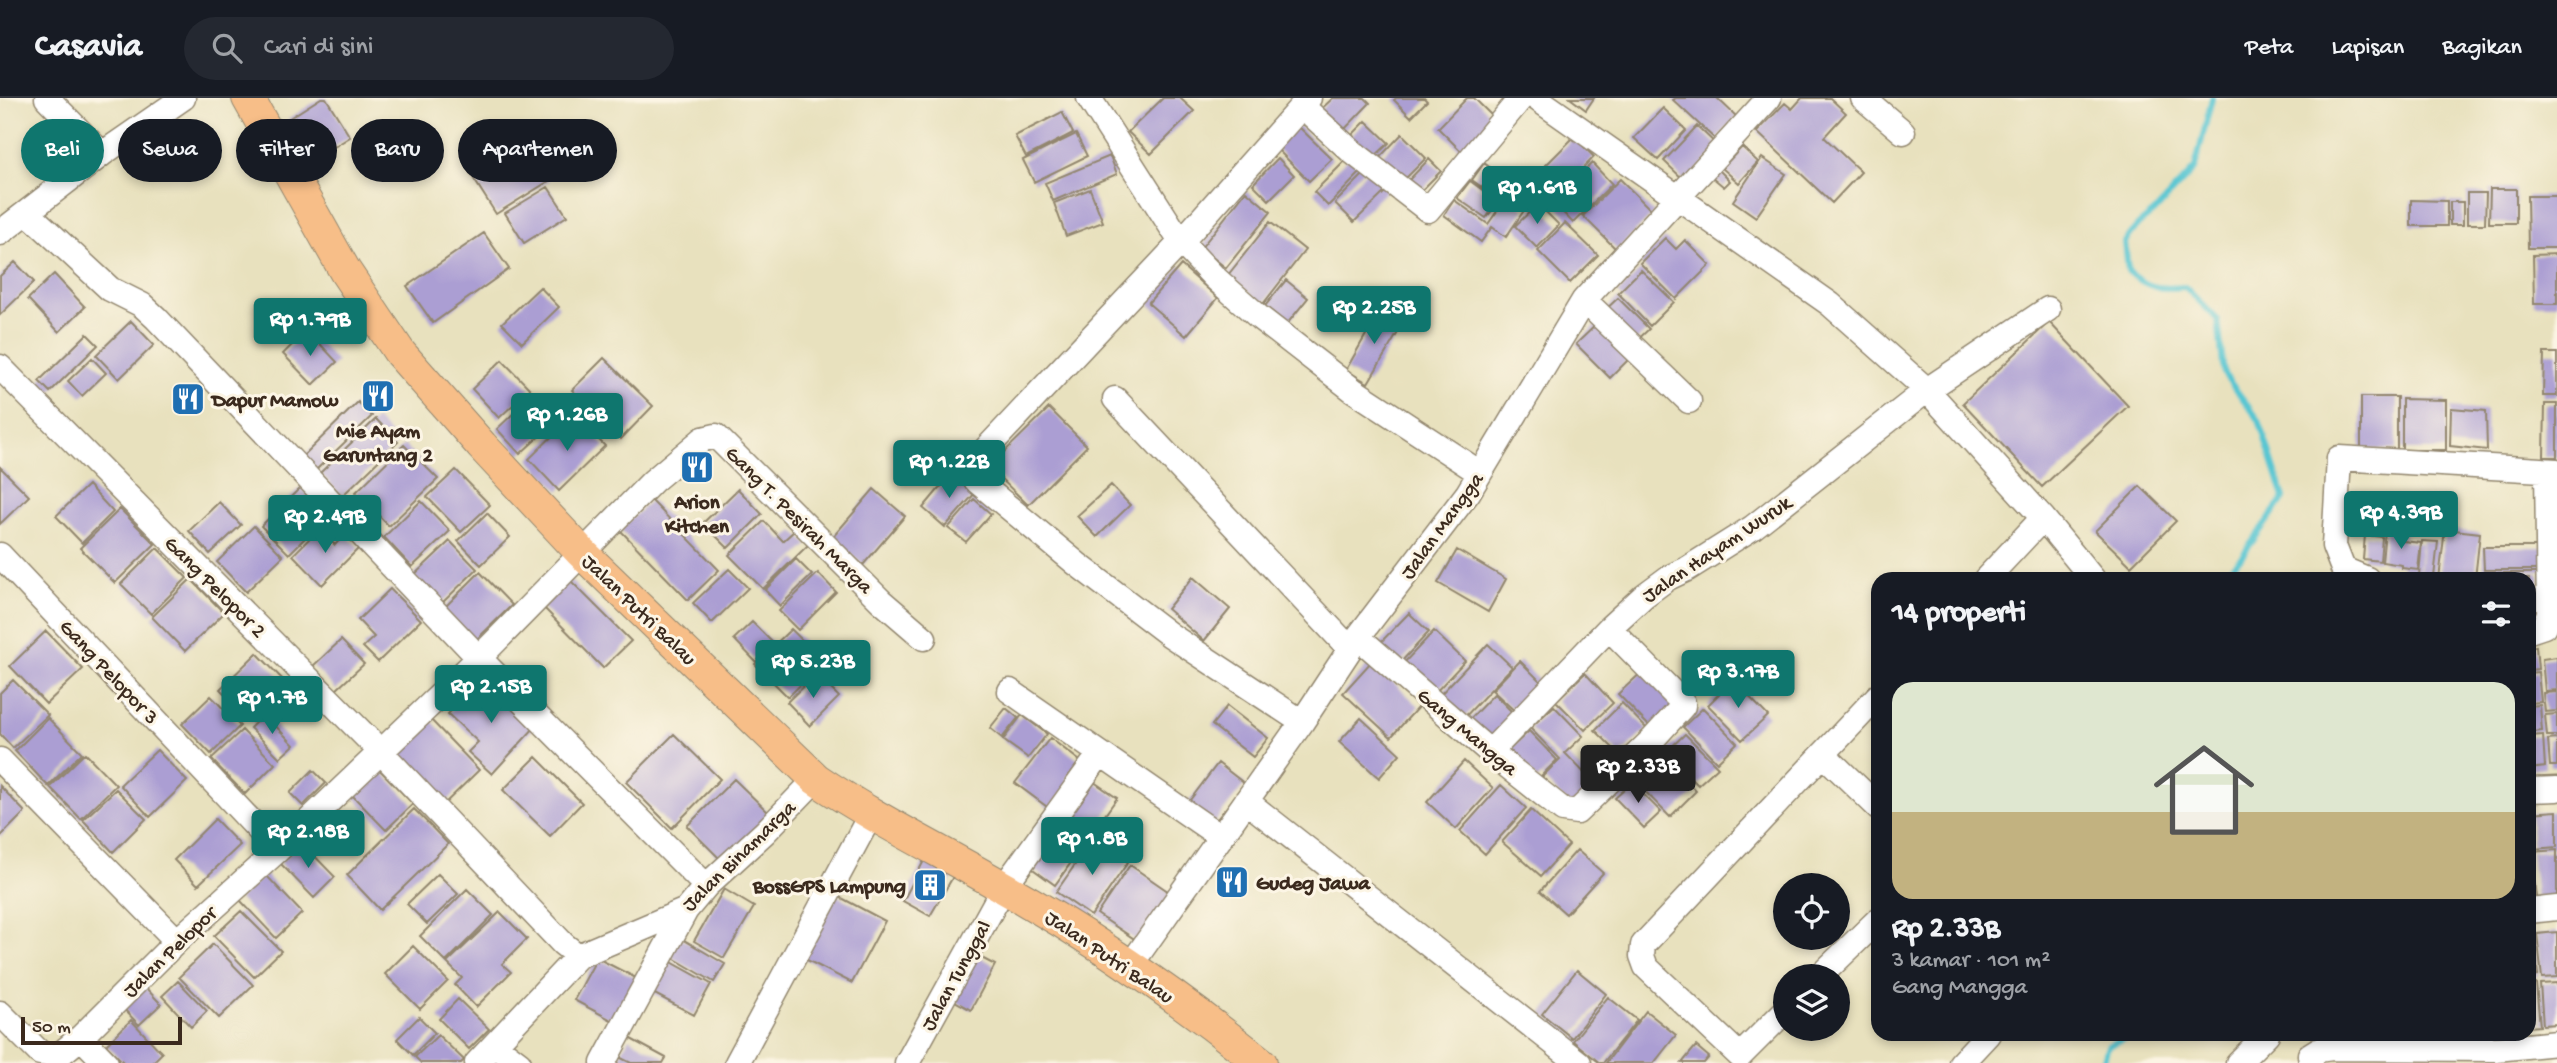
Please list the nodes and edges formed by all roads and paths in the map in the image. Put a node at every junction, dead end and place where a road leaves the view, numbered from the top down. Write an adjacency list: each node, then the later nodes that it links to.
1 (47, 98): 9 (street)
2 (183, 98): 11 (street)
3 (248, 98): 26 (main road, Jalan Putri Balau)
4 (1089, 98): 16 (street)
5 (1533, 98): 8 (street); 13 (street)
6 (1769, 98): 13 (street, Jalan Mangga)
7 (1863, 98): 10 (street)
8 (1306, 102): 16 (street)
9 (68, 119)
10 (1903, 132)
11 (104, 153)
12 (67, 182): 14 (street)
13 (1678, 197): 17 (street, Jalan Mangga); 20 (street)
14 (28, 213): 15 (street); 35 (street)
15 (0, 233)
16 (1181, 242): 24 (street); 38 (street)
17 (1584, 300): 22 (street); 24 (street, Jalan Mangga)
18 (2048, 309): 20 (street, Jalan Hayam Wuruk)
19 (0, 367): 39 (street, Gang Pelopor 2)
20 (1927, 390): 25 (street); 31 (street, Jalan Hayam Wuruk)
21 (1115, 399): 34 (street, Gang Mangga)
22 (1689, 401)
23 (2552, 471): 30 (street); 32 (street)
24 (1480, 473): 34 (street, Jalan Mangga)
25 (2043, 517): 28 (street); 29 (street)
26 (581, 552): 33 (street, Gang T. Pesirah Marga); 35 (street, Jalan Pelopor); 44 (main road, Jalan Putri Balau)
27 (0, 555): 51 (street, Gang Pelopor 3)
28 (1992, 572)
29 (2087, 572)
30 (2350, 572)
31 (1609, 628): 40 (street, Jalan Hayam Wuruk); 40 (street, Gang Mangga)
32 (2536, 629)
33 (924, 638)
34 (1354, 643): 38 (street, Jalan Mangga); 40 (street, Gang Mangga)
35 (478, 659): 39 (street, Jalan Pelopor); 52 (street)
36 (1010, 691): 41 (street)
37 (1871, 703): 42 (street)
38 (1302, 722): 48 (street, Jalan Mangga)
39 (380, 751): 51 (street, Jalan Pelopor); 59 (street, Gang Pelopor 2)
40 (1490, 751)
41 (1100, 754): 50 (street); 53 (street, Jalan Tunggal)
42 (1823, 754): 47 (street); 71 (street)
43 (0, 760): 58 (street)
44 (816, 779): 49 (main road, Jalan Putri Balau); 52 (street, Jalan Binamarga)
45 (2557, 789): 46 (street)
46 (2536, 790)
47 (1871, 800)
48 (1246, 801): 50 (street, Jalan Mangga); 79 (street)
49 (872, 814): 53 (main road, Jalan Putri Balau); 77 (street)
50 (1221, 837): 61 (street, Jalan Mangga)
51 (278, 850): 58 (street, Jalan Pelopor)
52 (706, 886): 55 (street, Jalan Binamarga)
53 (1004, 887): 61 (main road, Jalan Putri Balau); 78 (street, Jalan Tunggal)
54 (2557, 908): 56 (street)
55 (686, 910): 59 (street, Jalan Binamarga); 76 (street)
56 (2536, 910)
57 (1871, 927): 60 (street)
58 (177, 941): 64 (street, Jalan Pelopor)
59 (578, 956): 69 (street)
60 (1832, 964)
61 (1130, 966): 72 (main road, Jalan Putri Balau)
62 (0, 1013): 64 (street, Jalan Pelopor)
63 (1773, 1026): 71 (street)
64 (81, 1037): 73 (street)
65 (1981, 1041): 80 (street)
66 (2260, 1041): 81 (street)
67 (2496, 1041): 68 (street); 70 (street)
68 (2557, 1043)
69 (495, 1045): 74 (street); 75 (street)
70 (2309, 1051)
71 (1744, 1059)
72 (1251, 1060)
73 (106, 1063)
74 (477, 1063)
75 (519, 1063)
76 (603, 1063)
77 (737, 1063)
78 (907, 1063)
79 (1578, 1063)
80 (1961, 1063)
81 (2238, 1063)

